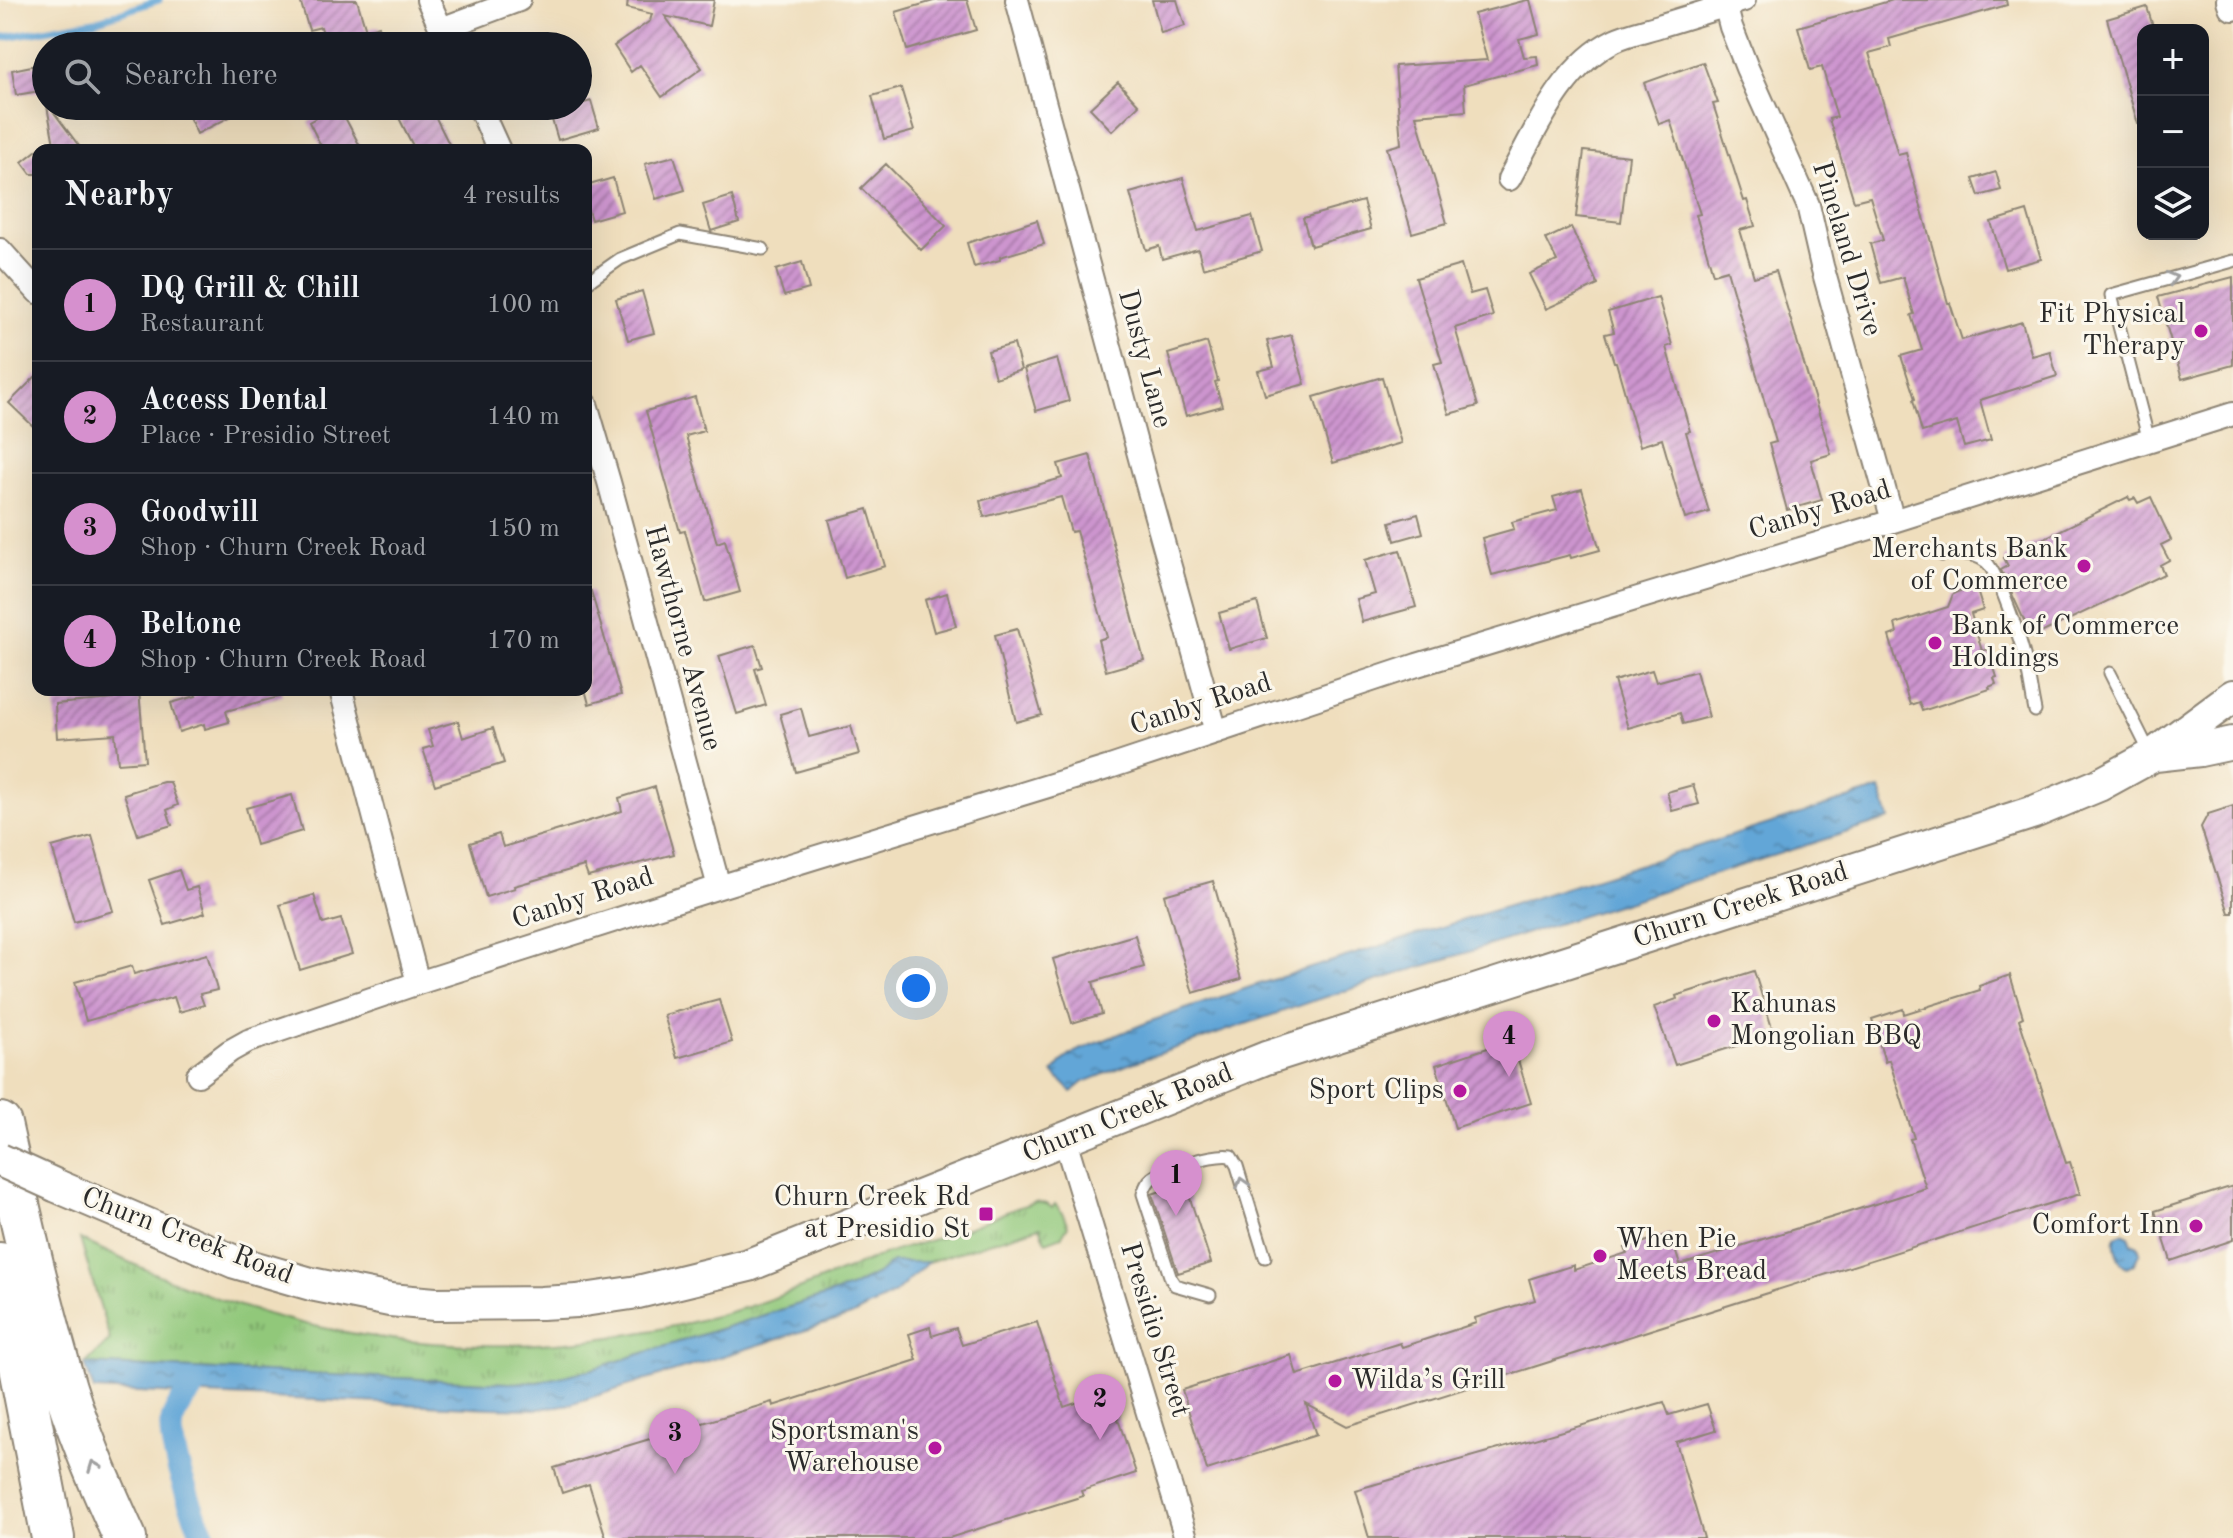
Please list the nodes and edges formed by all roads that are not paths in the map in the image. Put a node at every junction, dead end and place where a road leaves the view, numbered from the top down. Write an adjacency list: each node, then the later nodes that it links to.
1 (428, 0): 7 (street)
2 (519, 0): 8 (street)
3 (1017, 0): 26 (street, Dusty Lane)
4 (2231, 0): 6 (street)
5 (1731, 2): 11 (street); 20 (street, Pineland Drive)
6 (2233, 6)
7 (443, 32)
8 (455, 32)
9 (485, 120): 10 (street)
10 (496, 144)
11 (1509, 179)
12 (763, 249): 15 (lane)
13 (0, 250): 16 (street)
14 (2233, 261): 19 (lane, one-way to 14)
15 (592, 279)
16 (32, 285)
17 (2233, 414): 19 (street, Canby Road)
18 (592, 425): 29 (street, Hawthorne Avenue)
19 (2149, 441): 20 (street, Canby Road)
20 (1893, 521): 26 (street, Canby Road)
21 (1942, 555): 25 (lane)
22 (2110, 673): 28 (lane)
23 (343, 696): 30 (street)
24 (2233, 696): 28 (main road, Churn Creek Road)
25 (2035, 711)
26 (1216, 732): 29 (street, Canby Road)
27 (2233, 743): 28 (main road)
28 (2152, 756): 33 (main road, Churn Creek Road)
29 (719, 887): 30 (street, Canby Road)
30 (418, 983): 31 (street, Canby Road)
31 (198, 1075)
32 (0, 1124): 39 (highway, one-way to 32)
33 (1065, 1140): 34 (main road, Churn Creek Road, bridge); 40 (street, Presidio Street)
34 (0, 1160)
35 (1265, 1257): 37 (lane, one-way to 37)
36 (0, 1264): 38 (highway)
37 (1210, 1295)
38 (53, 1538)
39 (125, 1538)
40 (1186, 1538)

